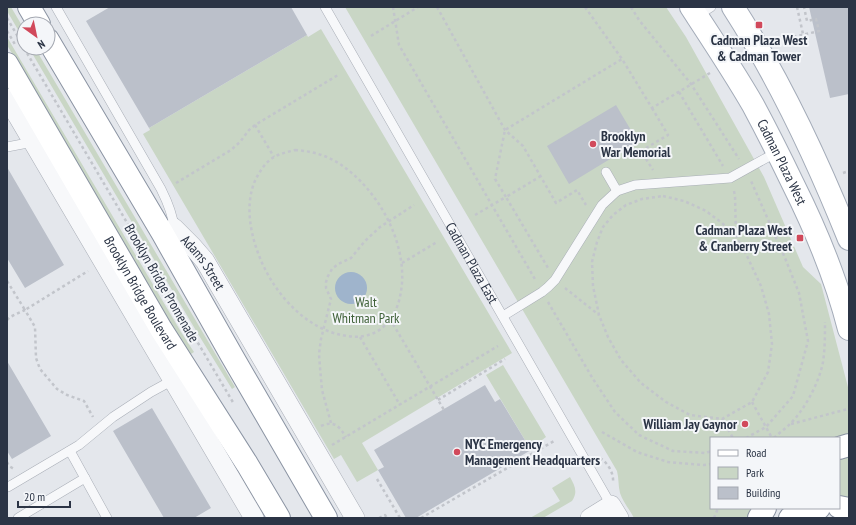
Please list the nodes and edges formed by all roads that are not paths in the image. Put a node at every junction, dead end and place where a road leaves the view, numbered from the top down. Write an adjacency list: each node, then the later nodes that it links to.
1 (28, 7): 6 (main road)
2 (56, 7): 15 (lane, Adams Street)
3 (325, 7): 17 (lane, Cadman Plaza East)
4 (732, 7): 16 (main road, Cadman Plaza West)
5 (700, 10): 12 (main road, Cadman Plaza West)
6 (34, 16)
7 (56, 53): 15 (main road, Adams Street)
8 (7, 64): 29 (main road, Brooklyn Bridge Boulevard)
9 (7, 98): 10 (street)
10 (33, 142): 11 (lane); 19 (street)
11 (7, 147)
12 (777, 152): 14 (lane); 18 (main road, Cadman Plaza West)
13 (606, 172): 14 (lane)
14 (617, 191): 17 (lane)
15 (168, 231): 30 (main road); 31 (street, Adams Street)
16 (849, 239)
17 (503, 316): 25 (lane, Cadman Plaza East)
18 (849, 328)
19 (173, 380): 20 (lane); 28 (street)
20 (70, 451): 21 (lane); 22 (lane)
21 (84, 478): 26 (lane); 27 (lane)
22 (7, 486)
23 (764, 509): 33 (main road)
24 (815, 509): 34 (main road)
25 (615, 512): 32 (street)
26 (104, 517)
27 (18, 518)
28 (254, 518)
29 (279, 518)
30 (326, 518)
31 (355, 518)
32 (590, 518)
33 (759, 518)
34 (790, 518)

